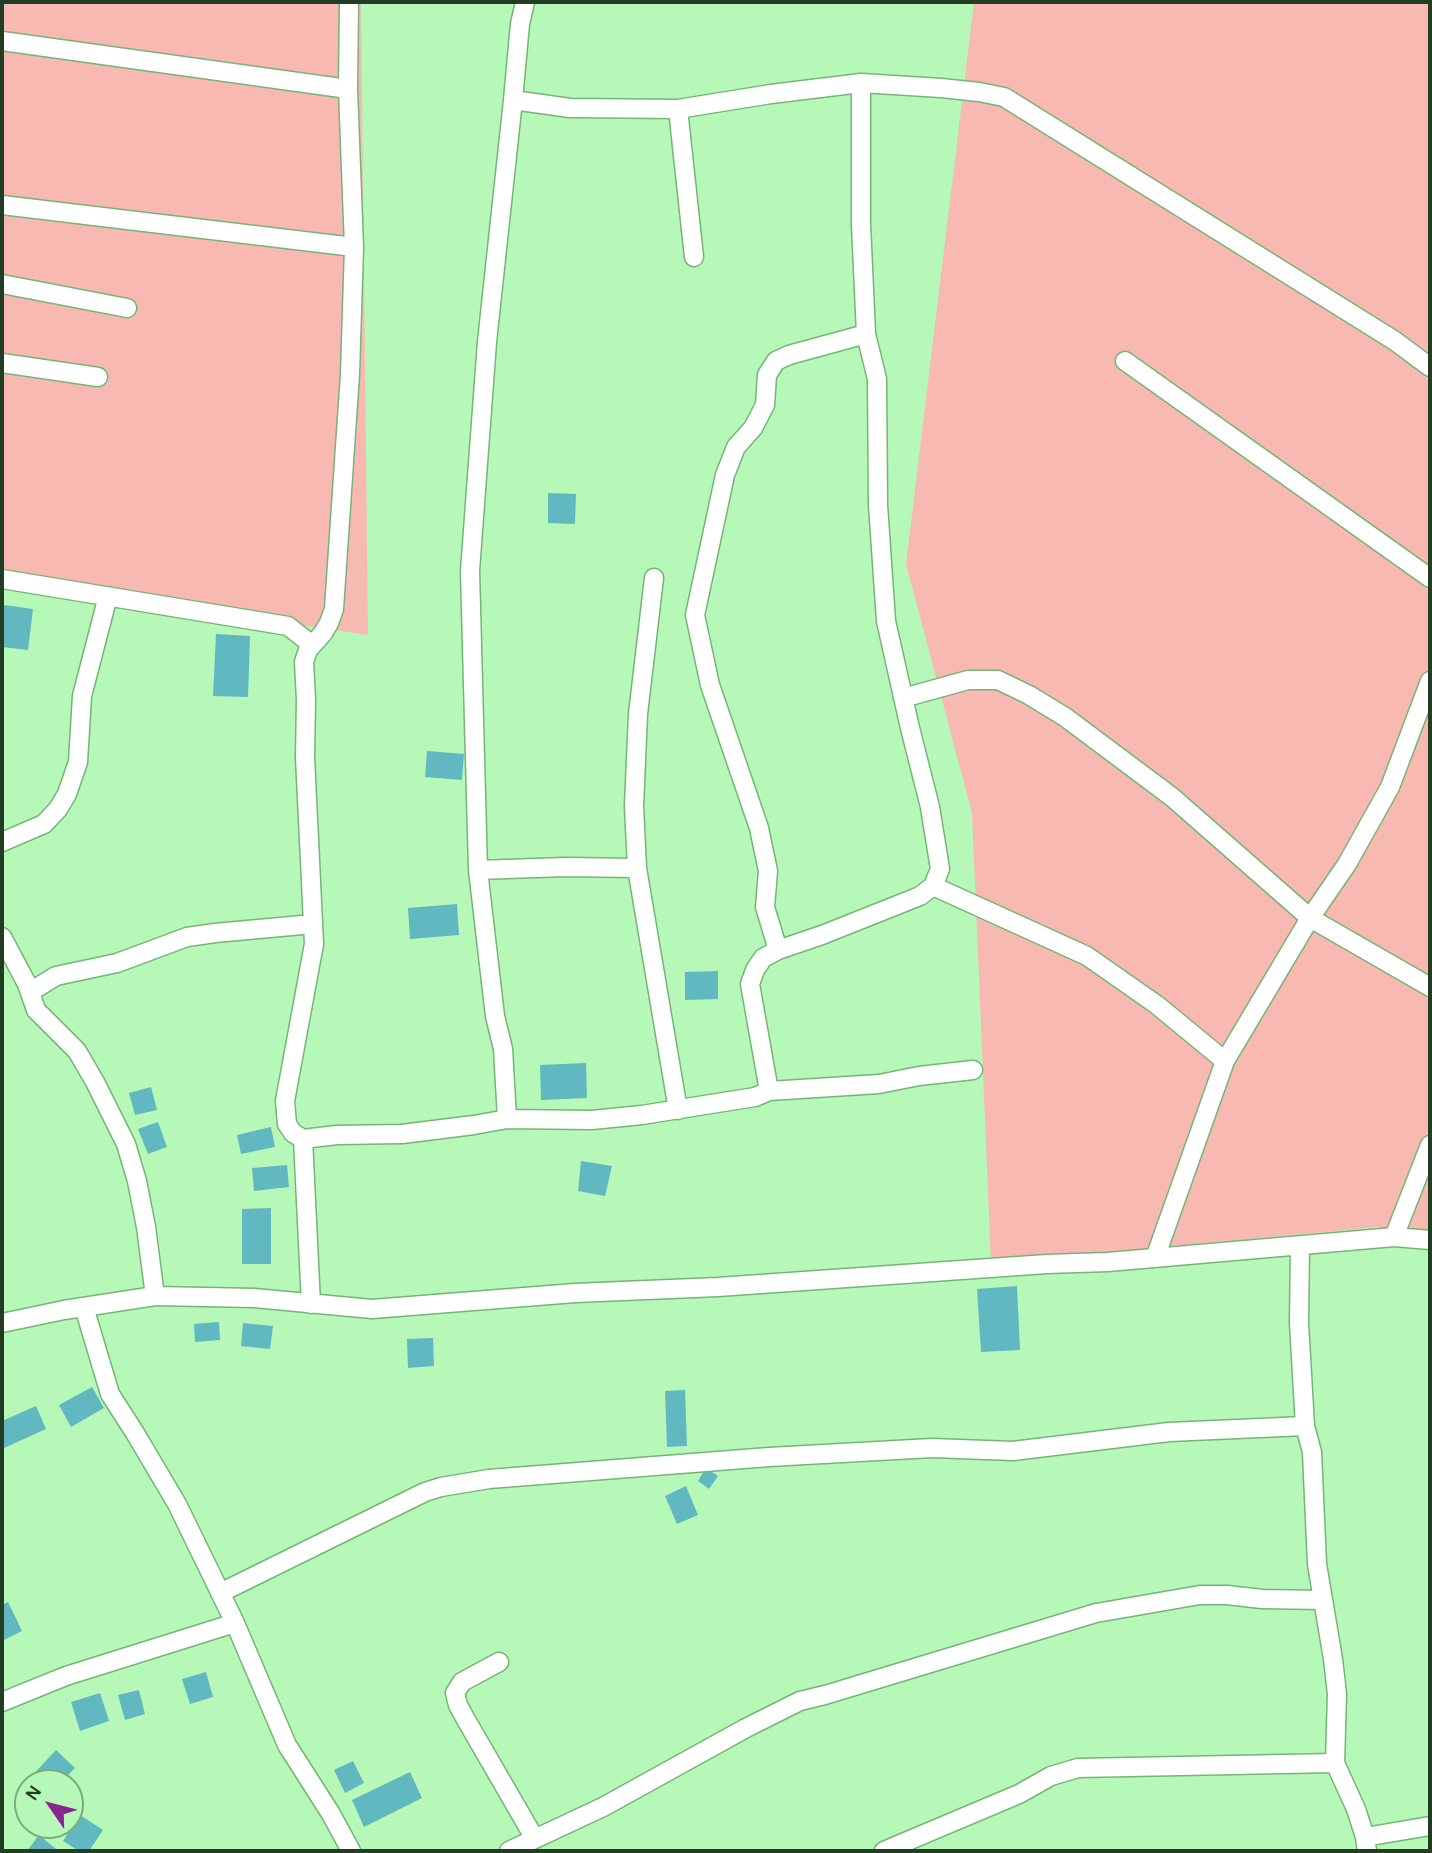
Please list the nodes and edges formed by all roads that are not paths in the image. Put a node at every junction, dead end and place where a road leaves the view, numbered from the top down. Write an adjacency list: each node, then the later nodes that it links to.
1 (349, 2): 5 (street)
2 (525, 2): 6 (street)
3 (2, 41): 5 (street)
4 (861, 83): 7 (street); 13 (street); 16 (street)
5 (348, 89): 9 (street)
6 (513, 100): 7 (street); 27 (street)
7 (678, 108): 10 (street)
8 (2, 205): 9 (street)
9 (354, 247): 22 (street)
10 (694, 257)
11 (2, 285): 12 (street)
12 (127, 308)
13 (866, 334): 24 (street); 32 (street)
14 (1125, 361): 19 (street)
15 (2, 363): 17 (street)
16 (1430, 367)
17 (98, 377)
18 (654, 578): 26 (street)
19 (1430, 578)
20 (2, 579): 21 (street)
21 (108, 596): 22 (street); 25 (street)
22 (311, 644): 30 (street)
23 (1430, 681): 29 (street)
24 (903, 698): 28 (street); 29 (street)
25 (2, 842)
26 (637, 868): 27 (street); 38 (street)
27 (478, 870): 39 (street)
28 (933, 886): 32 (street); 35 (street)
29 (1310, 918): 33 (street); 35 (street)
30 (313, 924): 34 (street); 40 (street)
31 (2, 937): 34 (street)
32 (778, 950): 37 (street)
33 (1430, 986)
34 (30, 992): 46 (street)
35 (1225, 1061): 45 (street)
36 (973, 1070): 37 (street)
37 (769, 1091): 38 (street)
38 (678, 1110): 39 (street)
39 (507, 1119): 40 (street)
40 (303, 1139): 47 (street)
41 (1430, 1145): 42 (street)
42 (1394, 1237): 43 (street); 44 (street)
43 (1430, 1240)
44 (1300, 1246): 45 (street); 50 (street)
45 (1155, 1258): 47 (street)
46 (155, 1296): 47 (street); 48 (street)
47 (311, 1304)
48 (84, 1307): 49 (street); 51 (street)
49 (2, 1323)
50 (1305, 1426): 51 (street); 52 (street)
51 (220, 1593): 53 (street)
52 (1322, 1600): 56 (street); 58 (street)
53 (235, 1623): 55 (street); 60 (street)
54 (499, 1662): 58 (street)
55 (2, 1702)
56 (1335, 1763): 59 (street); 62 (street)
57 (1430, 1826): 59 (street)
58 (534, 1839): 61 (street)
59 (1366, 1844)
60 (352, 1851)
61 (509, 1851)
62 (884, 1851)

